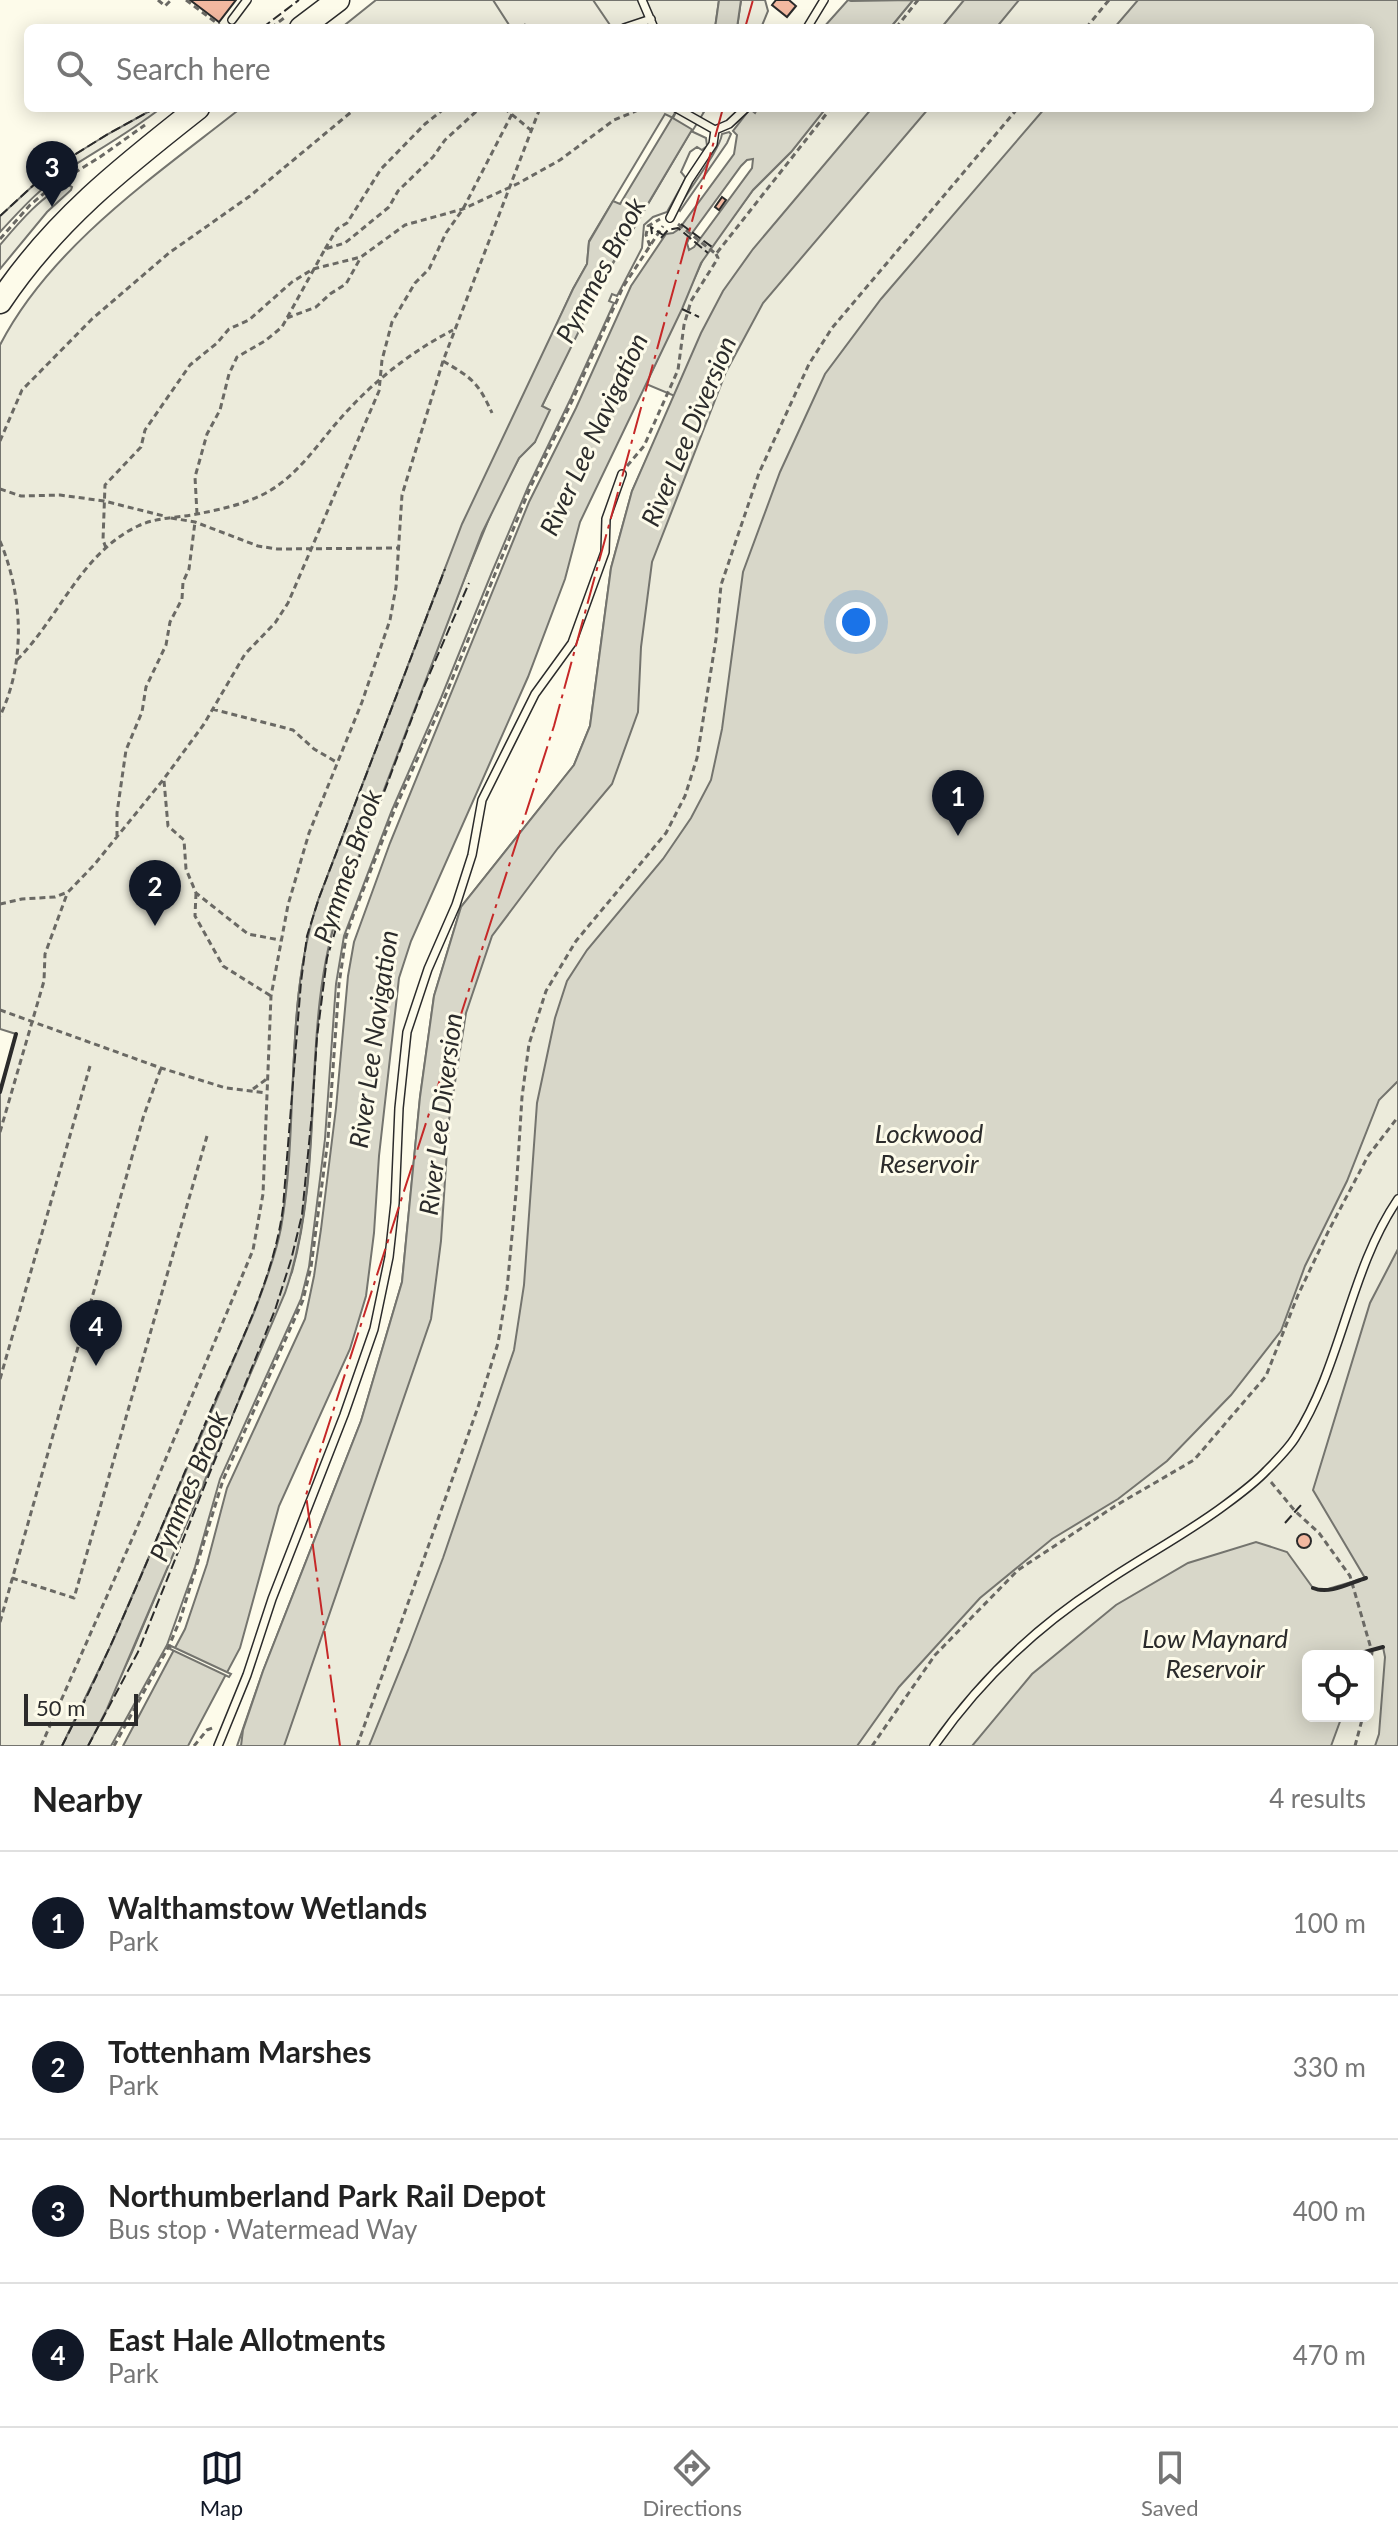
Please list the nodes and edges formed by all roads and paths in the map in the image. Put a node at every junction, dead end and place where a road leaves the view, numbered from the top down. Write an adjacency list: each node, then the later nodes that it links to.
1 (158, 0): 2 (path)
2 (171, 0)
3 (186, 0): 11 (path)
4 (247, 0): 10 (lane)
5 (338, 0): 13 (main road)
6 (642, 0): 14 (lane)
7 (824, 0): 15 (lane)
8 (918, 0): 16 (path)
9 (1109, 0): 17 (path)
10 (232, 20): 12 (path)
11 (218, 24)
12 (226, 24)
13 (306, 24)
14 (652, 24)
15 (809, 24)
16 (899, 24)
17 (1089, 24)
18 (193, 112): 44 (main road)
19 (351, 112): 50 (path)
20 (440, 112): 40 (path)
21 (476, 112): 40 (path)
22 (509, 112): 29 (path)
23 (539, 112): 32 (path)
24 (633, 112): 33 (path)
25 (684, 112): 31 (lane)
26 (742, 112): 31 (lane)
27 (828, 112): 41 (path)
28 (1015, 112): 94 (path)
29 (512, 114): 32 (path); 34 (path)
30 (149, 122): 38 (path)
31 (715, 130): 35 (lane)
32 (532, 131): 33 (path)
33 (509, 187): 34 (path); 46 (path)
34 (463, 209): 42 (path); 48 (path)
35 (667, 218): 39 (path)
36 (680, 226): 41 (path)
37 (656, 235): 39 (path)
38 (0, 239)
39 (650, 246): 92 (path)
40 (325, 249): 43 (path)
41 (716, 254): 51 (path)
42 (361, 257): 43 (path); 45 (path)
43 (313, 269): 45 (path); 53 (path)
44 (0, 302)
45 (287, 318): 54 (path)
46 (455, 329): 47 (path); 48 (path)
47 (443, 361): 49 (path); 60 (path)
48 (381, 379): 54 (path); 59 (path)
49 (492, 413)
50 (0, 441)
51 (622, 474): 89 (lane)
52 (0, 489): 53 (path)
53 (104, 501): 55 (path); 58 (path)
54 (197, 514): 55 (path)
55 (167, 517): 56 (path); 58 (path)
56 (195, 522): 59 (path); 66 (path)
57 (0, 541): 61 (path)
58 (106, 548): 61 (path)
59 (311, 548): 60 (path); 62 (path)
60 (398, 548): 64 (path)
61 (17, 660): 63 (path)
62 (212, 709): 64 (path); 65 (path)
63 (0, 716)
64 (338, 763): 70 (path)
65 (163, 780): 66 (path); 68 (path)
66 (117, 837): 67 (path)
67 (68, 892): 69 (path); 73 (path)
68 (196, 893): 70 (path); 71 (path)
69 (0, 904)
70 (280, 940): 71 (path)
71 (271, 996): 76 (path)
72 (0, 1010): 73 (path)
73 (31, 1021): 75 (path); 80 (path)
74 (90, 1066): 83 (path)
75 (161, 1068): 77 (path); 85 (path)
76 (268, 1078): 77 (path); 78 (path)
77 (250, 1091): 78 (path)
78 (268, 1094): 91 (path)
79 (1398, 1117): 95 (path)
80 (0, 1132)
81 (207, 1136): 85 (path)
82 (1398, 1199): 84 (lane)
83 (0, 1379)
84 (1264, 1473): 87 (path); 96 (lane)
85 (12, 1578): 86 (path)
86 (0, 1622)
87 (1371, 1650)
88 (1361, 1722): 97 (path)
89 (226, 1723): 90 (lane); 93 (path)
90 (218, 1744)
91 (41, 1746)
92 (114, 1746)
93 (194, 1746)
94 (357, 1746)
95 (872, 1746)
96 (934, 1746)
97 (1355, 1746)

